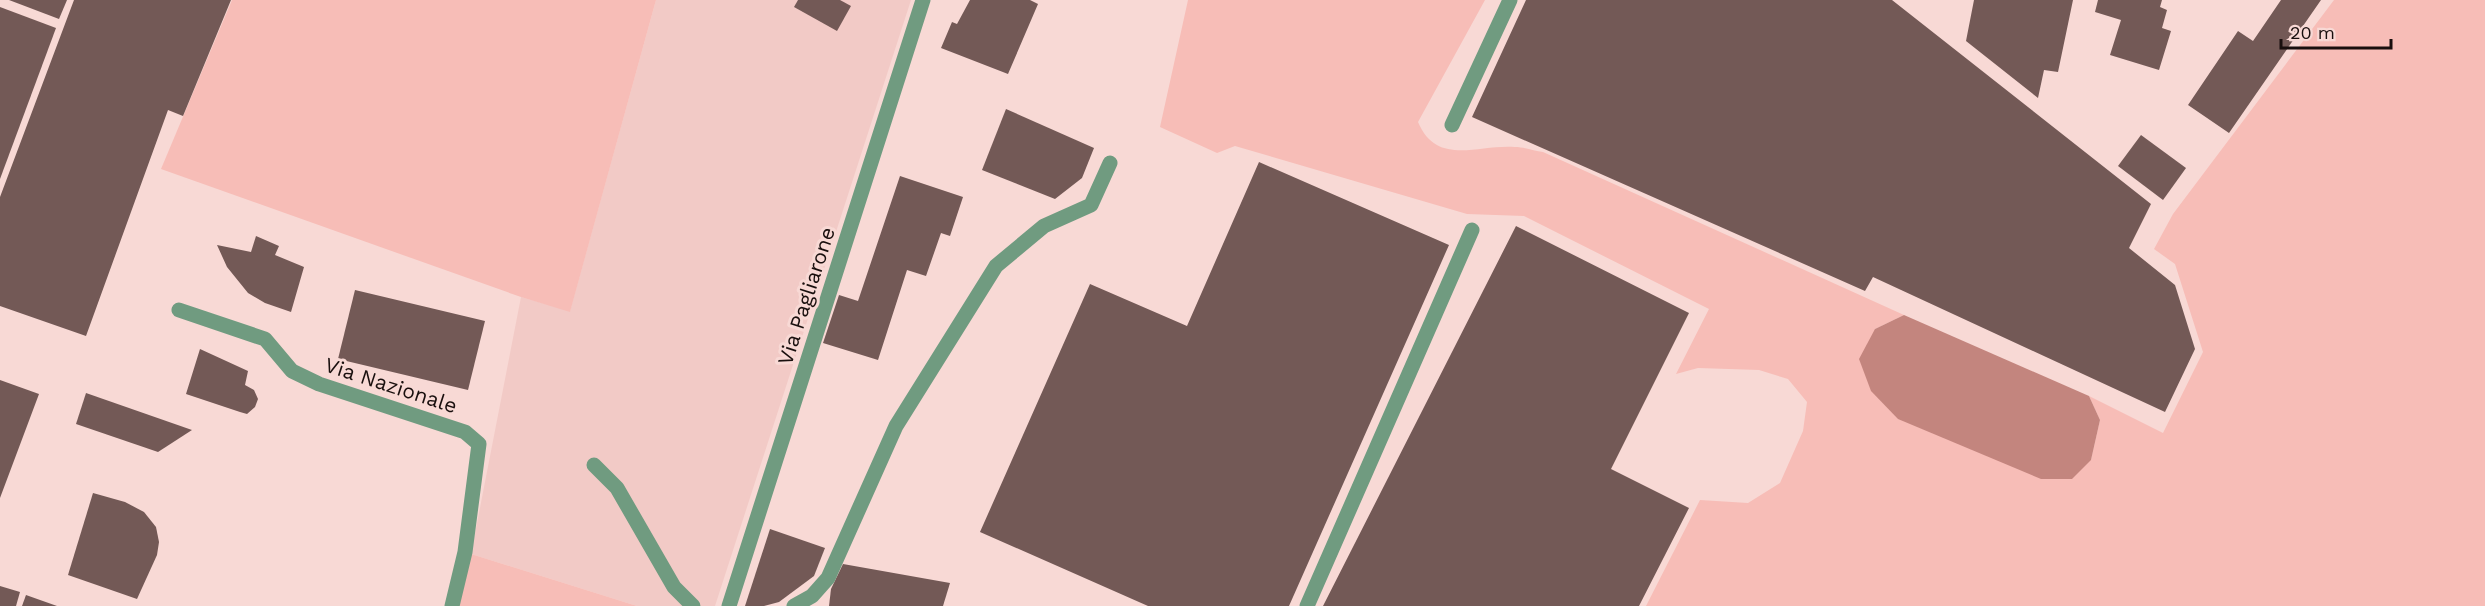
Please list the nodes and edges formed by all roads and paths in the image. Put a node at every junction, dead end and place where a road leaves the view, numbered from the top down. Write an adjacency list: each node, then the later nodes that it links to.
1 (923, 0): 10 (street, Via Pagliarone)
2 (1510, 0): 3 (street)
3 (1452, 125)
4 (1110, 163): 11 (street)
5 (1472, 230): 12 (street)
6 (178, 310): 8 (street, Via Nazionale)
7 (594, 465): 9 (street)
8 (452, 606)
9 (693, 606)
10 (729, 606)
11 (794, 606)
12 (1307, 606)

